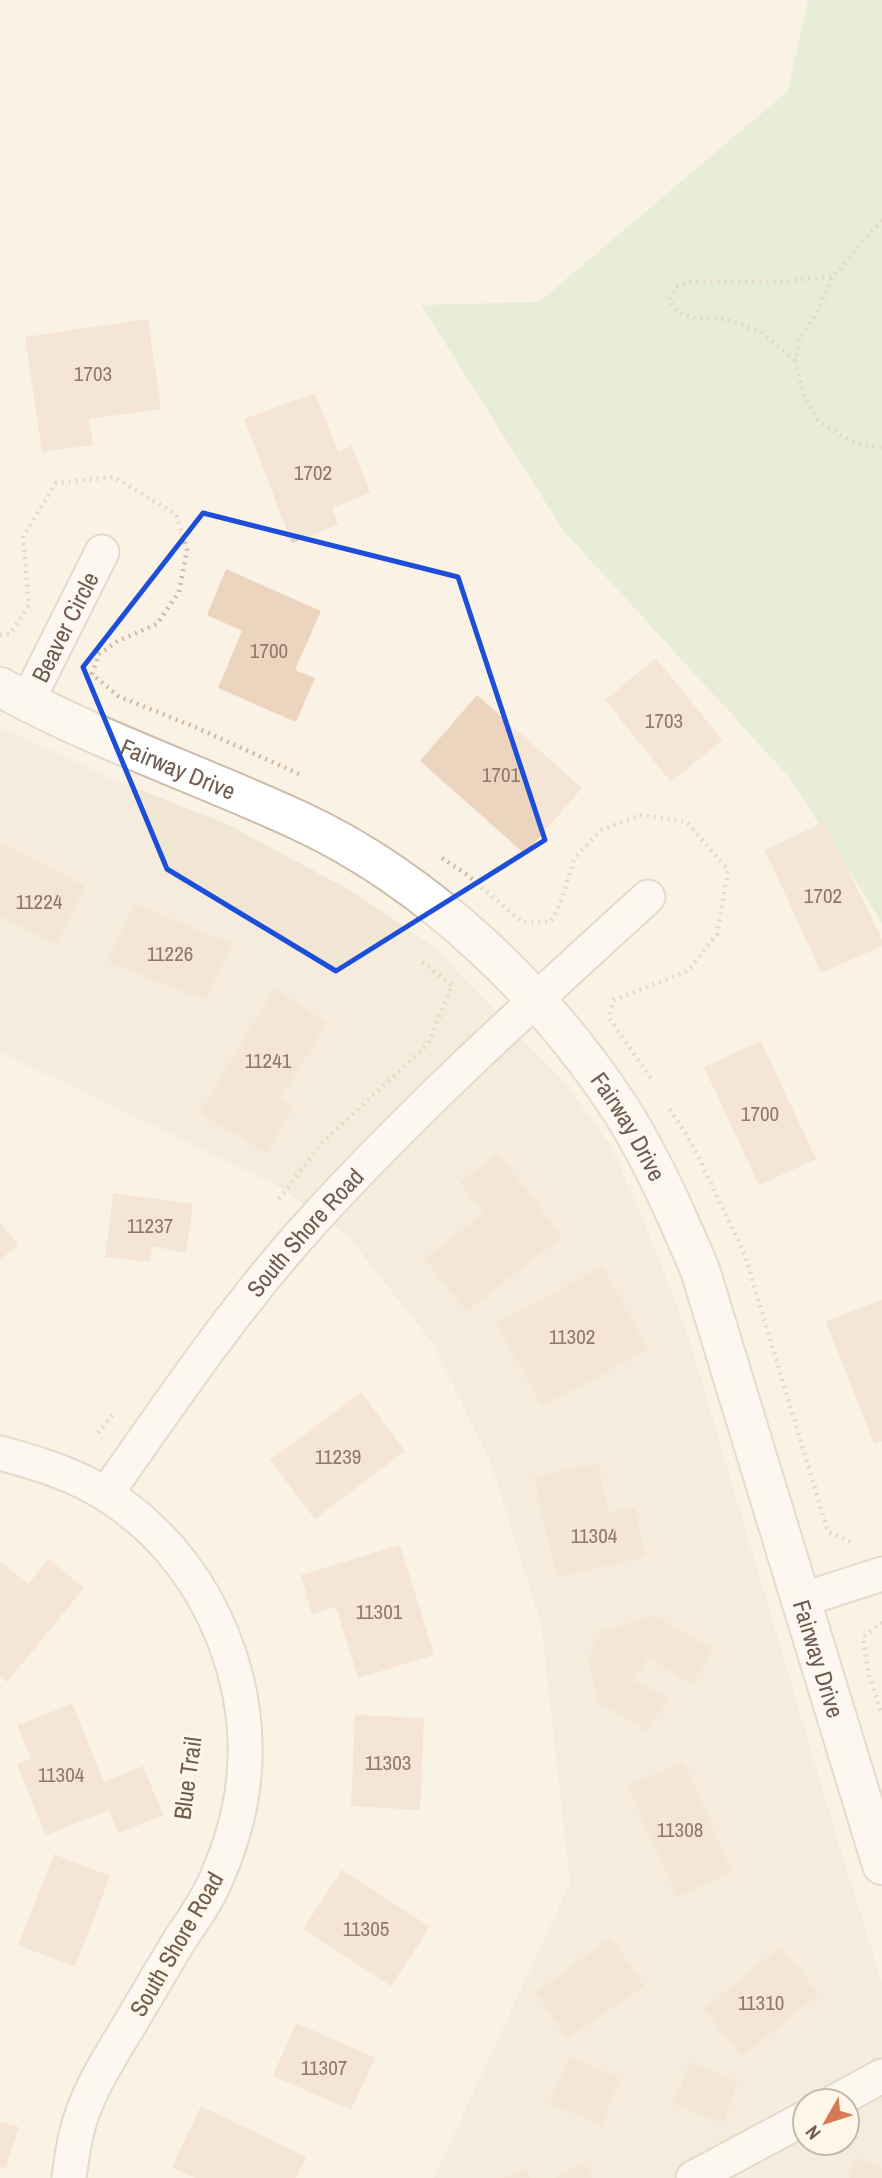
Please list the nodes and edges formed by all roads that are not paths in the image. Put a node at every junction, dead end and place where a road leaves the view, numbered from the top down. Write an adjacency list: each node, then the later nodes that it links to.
1 (102, 552): 2 (street, Beaver Circle)
2 (13, 695): 4 (street, Fairway Drive)
3 (648, 897): 4 (street, South Shore Road)
4 (536, 999): 6 (street, South Shore Road); 8 (street, Fairway Drive)
5 (0, 1452): 6 (street, South Shore Road)
6 (106, 1494): 13 (street, South Shore Road)
7 (882, 1574): 8 (street)
8 (800, 1600): 9 (street, Fairway Drive)
9 (882, 1865)
10 (882, 2076): 11 (street)
11 (861, 2087)
12 (791, 2126): 14 (street)
13 (69, 2178)
14 (694, 2178)

